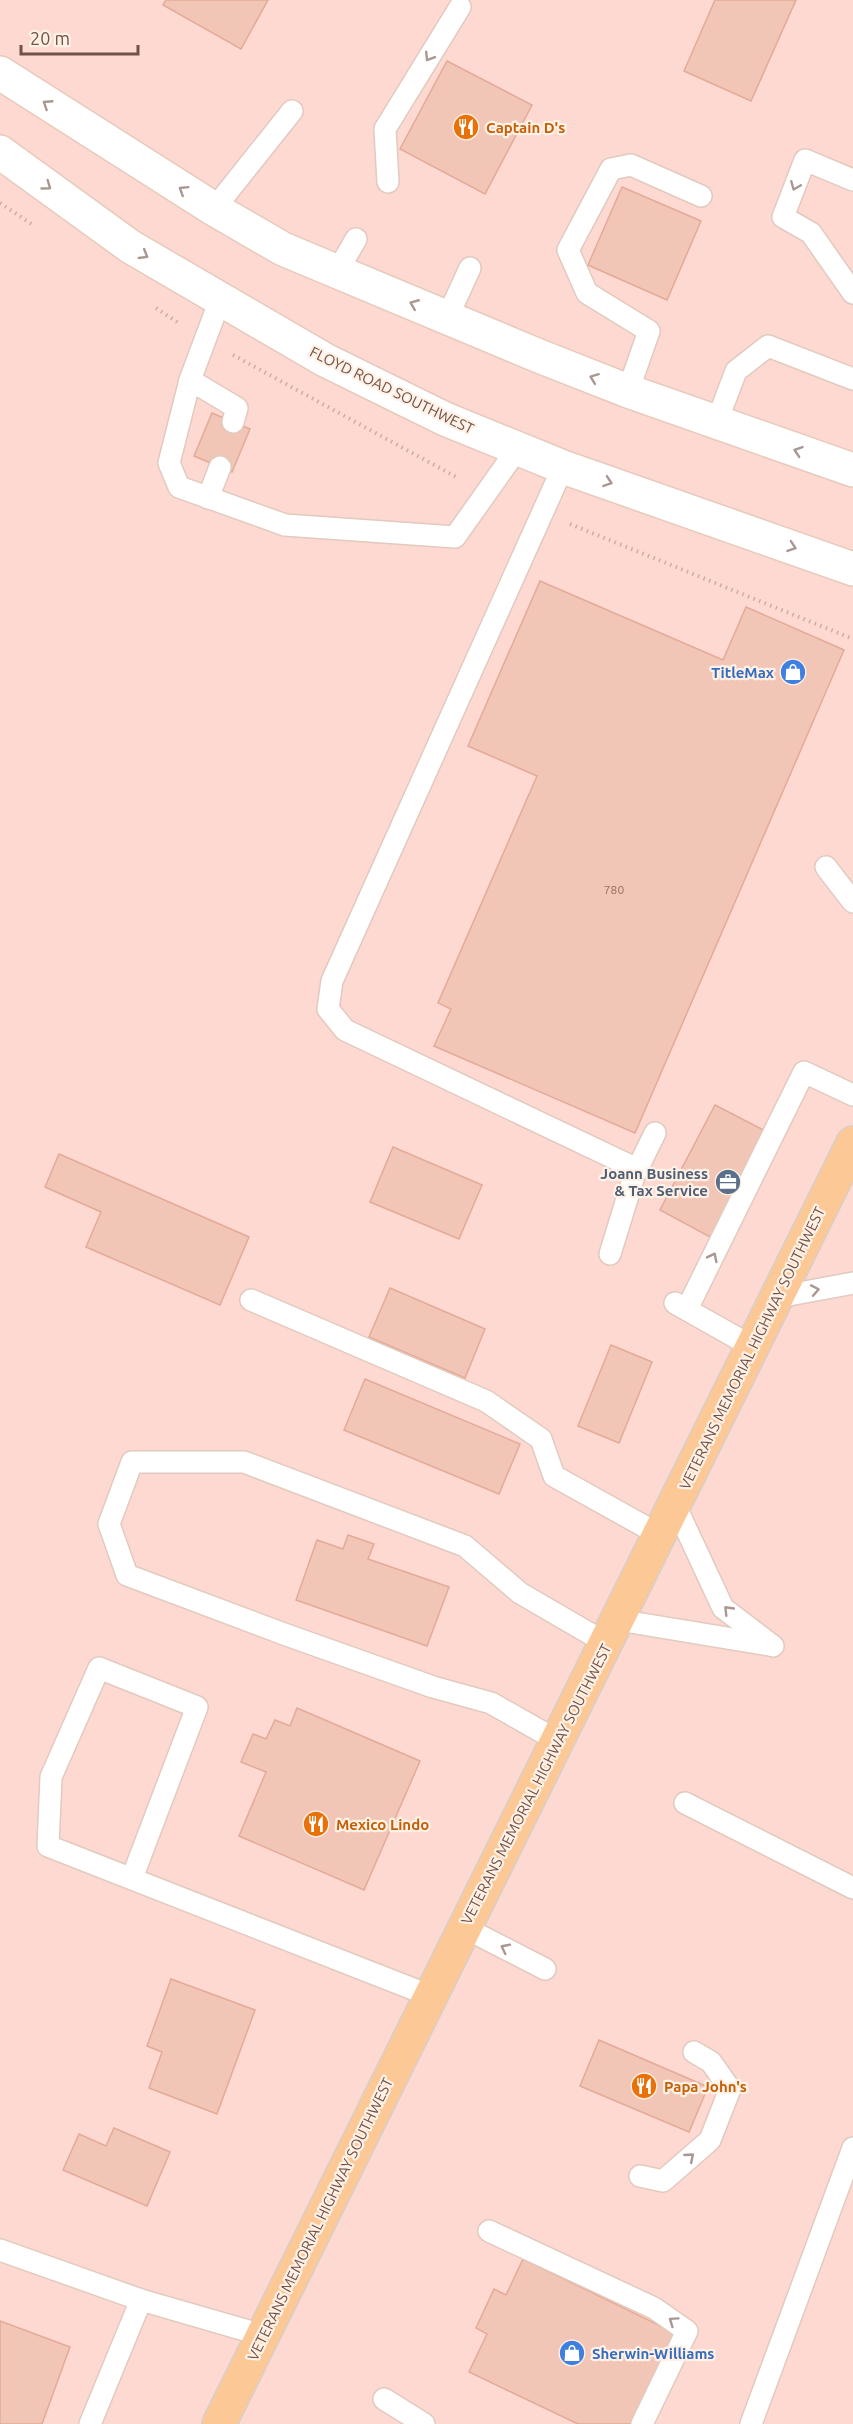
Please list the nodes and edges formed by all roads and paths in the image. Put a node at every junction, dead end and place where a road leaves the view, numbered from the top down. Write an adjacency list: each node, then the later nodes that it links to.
1 (460, 7): 6 (lane, one-way to 6)
2 (0, 73): 9 (main road, one-way to 2)
3 (292, 111): 9 (lane)
4 (0, 152): 15 (main road, FLOYD ROAD SOUTHWEST, one-way to 15)
5 (853, 180): 14 (lane, one-way to 14)
6 (387, 182)
7 (701, 196): 19 (lane)
8 (0, 203): 10 (path)
9 (214, 209): 13 (main road)
10 (39, 229)
11 (356, 239): 13 (lane)
12 (470, 268): 16 (lane)
13 (337, 273): 16 (main road, one-way to 13)
14 (853, 293)
15 (220, 300): 18 (lane); 22 (main road, FLOYD ROAD SOUTHWEST)
16 (447, 318): 19 (main road, one-way to 16)
17 (853, 378): 20 (lane)
18 (190, 380): 21 (lane); 26 (lane)
19 (628, 391): 20 (main road)
20 (717, 421): 25 (main road, one-way to 20)
21 (233, 422)
22 (518, 448): 23 (main road, FLOYD ROAD SOUTHWEST); 26 (lane)
23 (563, 466): 27 (main road, FLOYD ROAD SOUTHWEST, one-way to 27); 33 (lane)
24 (220, 467): 26 (lane)
25 (853, 470)
26 (208, 498)
27 (853, 569)
28 (826, 867): 29 (lane)
29 (853, 902)
30 (853, 1095): 38 (lane, one-way to 30)
31 (655, 1133): 33 (lane)
32 (853, 1143): 36 (main road, VETERANS MEMORIAL HIGHWAY SOUTHWEST)
33 (638, 1169): 34 (lane)
34 (610, 1254)
35 (853, 1283): 36 (lane, one-way to 35)
36 (778, 1297): 38 (main road, VETERANS MEMORIAL HIGHWAY SOUTHWEST)
37 (251, 1300): 40 (lane)
38 (753, 1347): 39 (main road, VETERANS MEMORIAL HIGHWAY SOUTHWEST)
39 (675, 1505): 40 (main road, VETERANS MEMORIAL HIGHWAY SOUTHWEST); 41 (lane, one-way to 39)
40 (660, 1535): 41 (main road, VETERANS MEMORIAL HIGHWAY SOUTHWEST)
41 (612, 1631): 42 (main road, VETERANS MEMORIAL HIGHWAY SOUTHWEST); 42 (lane)
42 (558, 1741): 46 (main road, VETERANS MEMORIAL HIGHWAY SOUTHWEST)
43 (685, 1803): 45 (lane)
44 (132, 1878): 44 (lane); 48 (lane)
45 (853, 1888)
46 (465, 1928): 47 (lane, one-way to 46); 48 (main road, VETERANS MEMORIAL HIGHWAY SOUTHWEST)
47 (545, 1969)
48 (431, 1996): 55 (main road, VETERANS MEMORIAL HIGHWAY SOUTHWEST)
49 (694, 2052): 51 (lane, one-way to 49)
50 (853, 2148): 61 (lane)
51 (640, 2176)
52 (489, 2231): 60 (lane, one-way to 52)
53 (0, 2250): 54 (lane)
54 (141, 2300): 55 (lane); 57 (lane)
55 (262, 2335): 58 (main road, VETERANS MEMORIAL HIGHWAY SOUTHWEST)
56 (384, 2399): 59 (lane)
57 (90, 2424)
58 (219, 2424)
59 (424, 2424)
60 (642, 2424)
61 (751, 2424)

